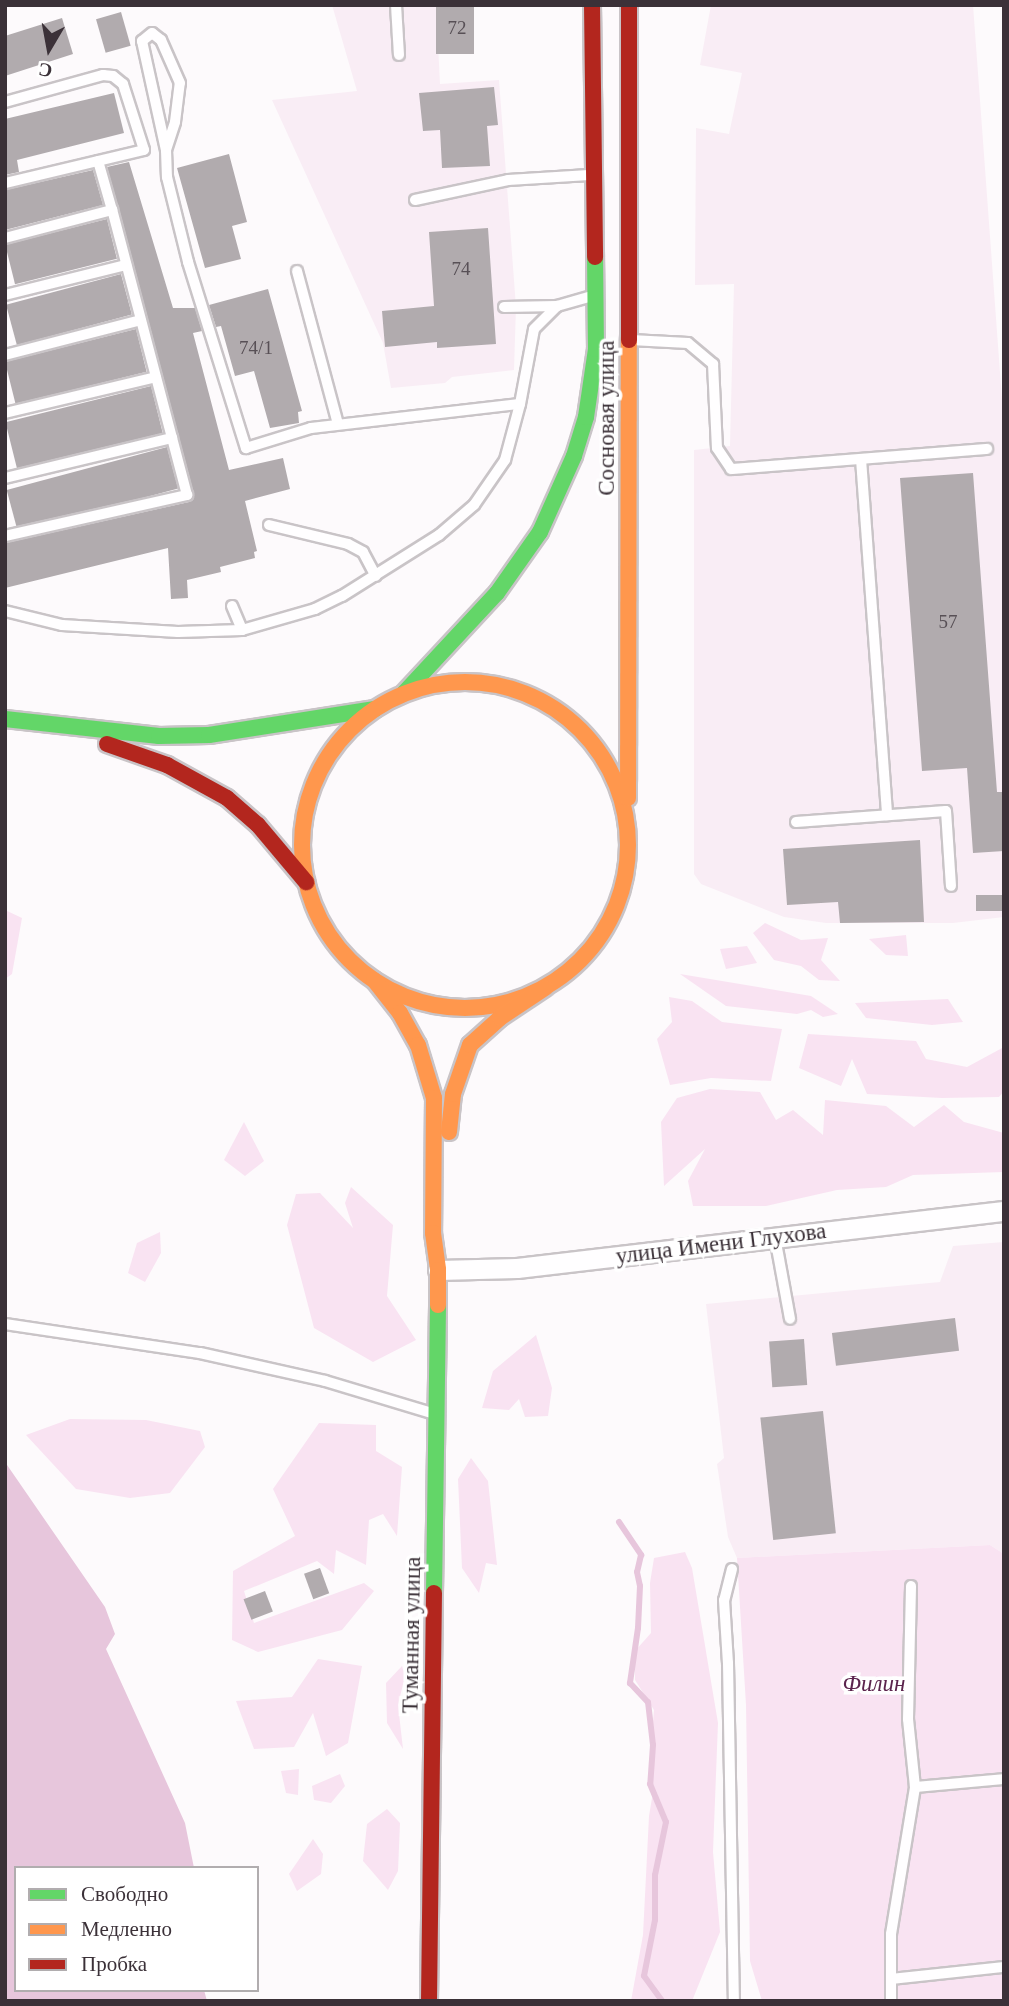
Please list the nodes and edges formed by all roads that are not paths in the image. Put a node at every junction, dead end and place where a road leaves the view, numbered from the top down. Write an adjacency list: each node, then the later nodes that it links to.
1 (396, 5): 4 (lane)
2 (592, 5): 8 (main road, Сосновая улица)
3 (629, 5): 20 (main road, Сосновая улица)
4 (399, 55)
5 (5, 102): 7 (lane)
6 (166, 150): 6 (lane); 25 (lane)
7 (98, 161): 9 (lane); 11 (lane)
8 (593, 174): 10 (lane); 16 (main road, Сосновая улица)
9 (5, 183)
10 (415, 200)
11 (112, 210): 12 (lane); 13 (lane)
12 (5, 238)
13 (127, 265): 15 (lane); 19 (lane)
14 (297, 271): 25 (lane)
15 (5, 295)
16 (596, 295): 17 (lane); 36 (main road, Сосновая улица)
17 (557, 306): 18 (lane); 23 (lane)
18 (504, 307)
19 (141, 320): 21 (lane); 22 (lane)
20 (630, 340): 28 (lane); 42 (main road, Сосновая улица)
21 (5, 355)
22 (156, 377): 24 (lane); 26 (lane)
23 (520, 404): 25 (lane); 32 (lane)
24 (5, 413)
25 (338, 424)
26 (172, 438): 29 (lane); 31 (lane)
27 (988, 449): 28 (lane)
28 (861, 459): 40 (lane)
29 (5, 478)
30 (269, 525): 32 (lane)
31 (5, 536)
32 (376, 576): 35 (lane)
33 (232, 606): 35 (lane)
34 (5, 611): 35 (lane)
35 (242, 629)
36 (403, 694): 37 (main road); 42 (main road)
37 (376, 708): 39 (main road); 43 (main road)
38 (5, 719): 39 (main road)
39 (49, 725): 43 (main road)
40 (887, 815): 41 (lane); 44 (lane)
41 (796, 822)
42 (628, 831): 46 (main road, Туманная улица)
43 (306, 882): 45 (main road)
44 (951, 886)
45 (374, 980): 46 (main road); 49 (main road, Туманная улица)
46 (545, 988): 49 (main road, Туманная улица)
47 (1004, 1211): 48 (street, улица Имени Глухова)
48 (775, 1237): 49 (street, улица Имени Глухова); 50 (lane)
49 (438, 1270): 52 (main road, Туманная улица)
50 (790, 1319)
51 (5, 1324): 52 (lane)
52 (437, 1414): 59 (main road, Туманная улица)
53 (732, 1569): 60 (lane)
54 (911, 1586): 56 (lane)
55 (1004, 1779): 56 (lane)
56 (915, 1787): 58 (lane)
57 (1004, 1967): 58 (lane)
58 (891, 1979): 61 (lane)
59 (429, 2001)
60 (734, 2001)
61 (891, 2001)

